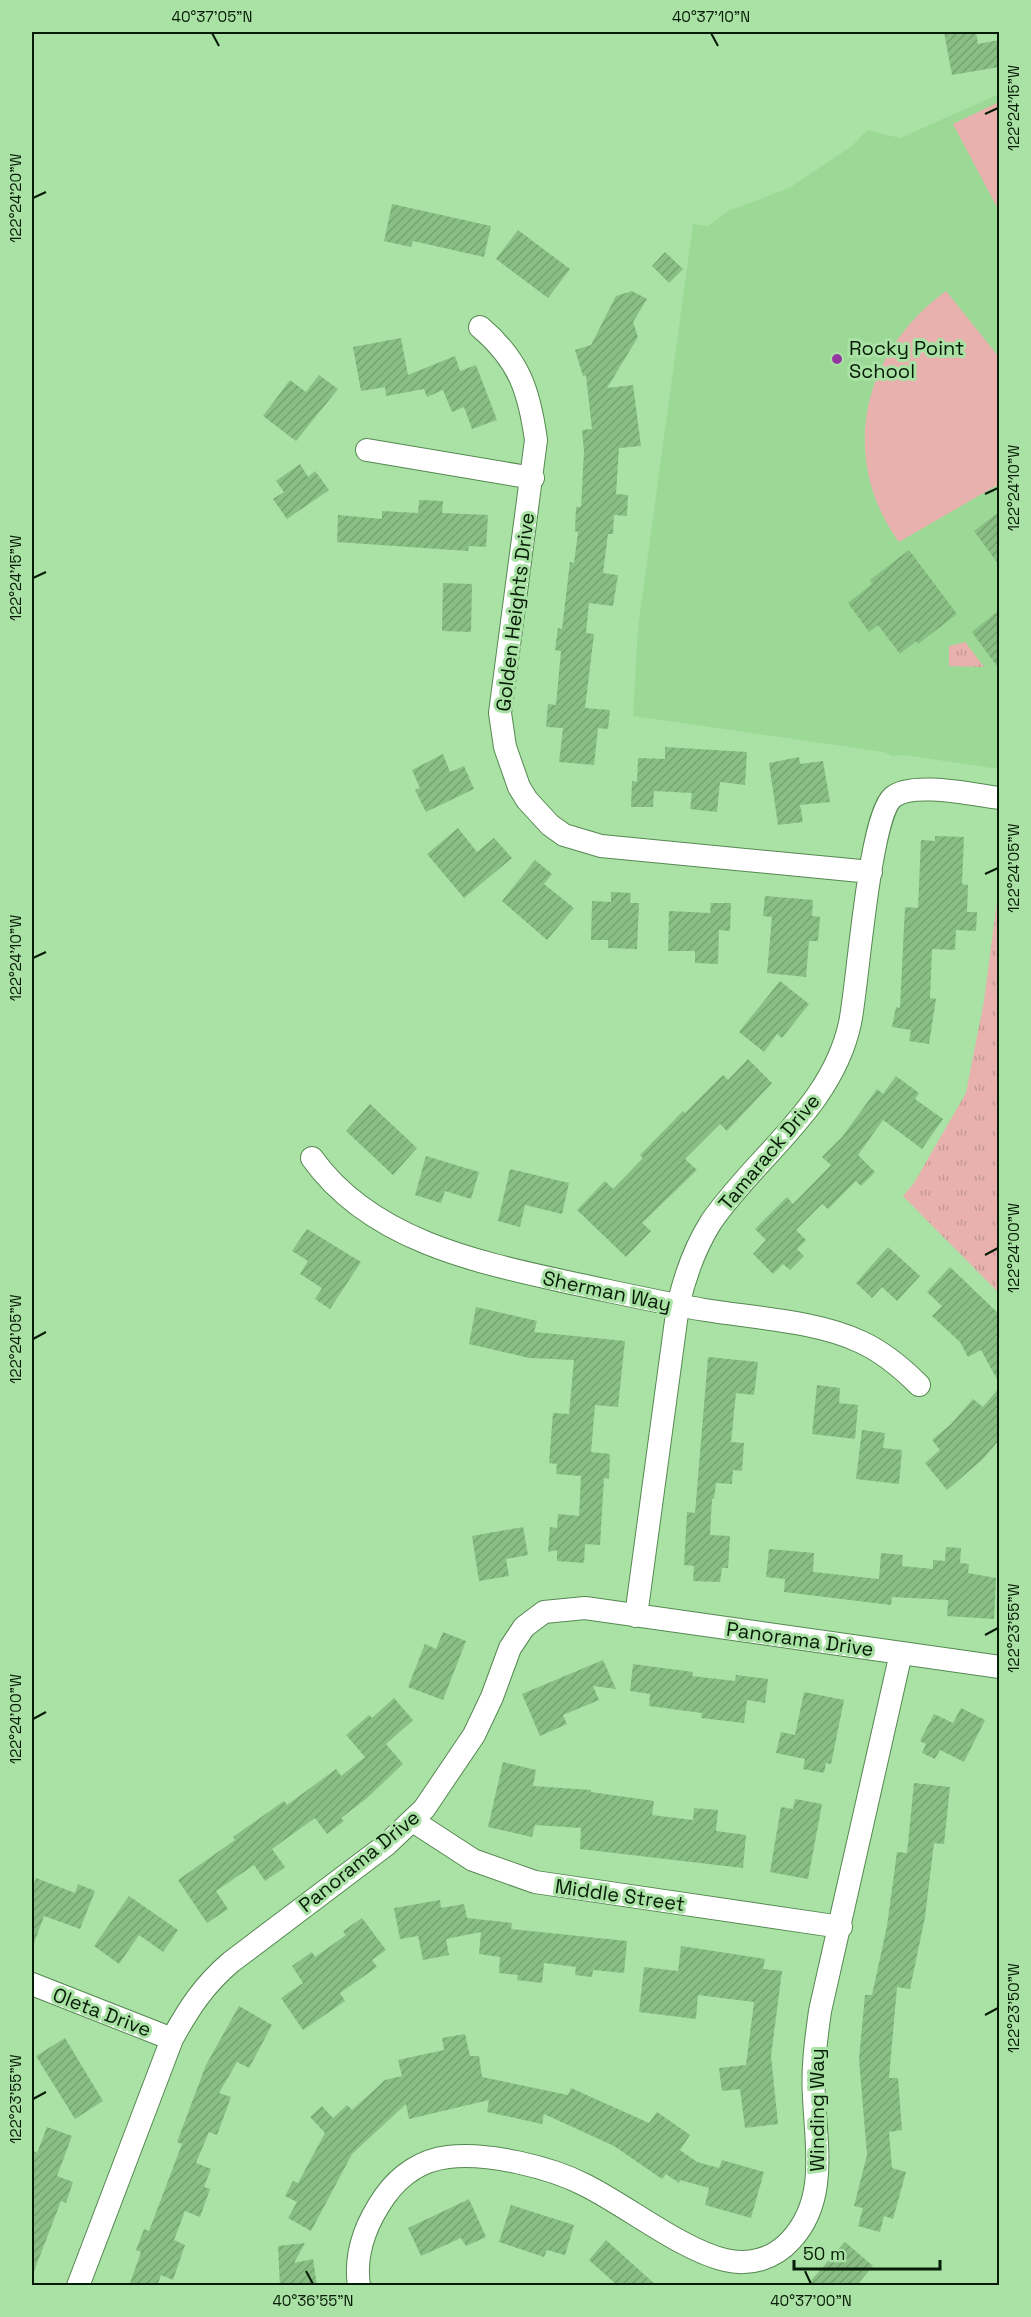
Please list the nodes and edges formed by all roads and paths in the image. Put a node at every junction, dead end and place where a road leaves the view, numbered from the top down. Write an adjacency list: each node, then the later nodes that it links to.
1 (480, 327): 3 (street, Golden Heights Drive)
2 (367, 450): 3 (street)
3 (533, 478): 5 (street, Golden Heights Drive)
4 (999, 798): 5 (street, Tamarack Drive)
5 (871, 872): 7 (street, Tamarack Drive)
6 (312, 1158): 7 (street, Sherman Way)
7 (678, 1306): 8 (street, Sherman Way); 9 (street, Tamarack Drive)
8 (919, 1385)
9 (636, 1616): 10 (street, Panorama Drive); 12 (street, Panorama Drive)
10 (901, 1653): 11 (street, Panorama Drive); 13 (street, Winding Way)
11 (999, 1667)
12 (413, 1821): 13 (street, Middle Street); 15 (street, Panorama Drive)
13 (841, 1927): 17 (street, Winding Way)
14 (32, 1984): 15 (street, Oleta Drive)
15 (172, 2039): 16 (street, Panorama Drive)
16 (78, 2286)
17 (359, 2286)

